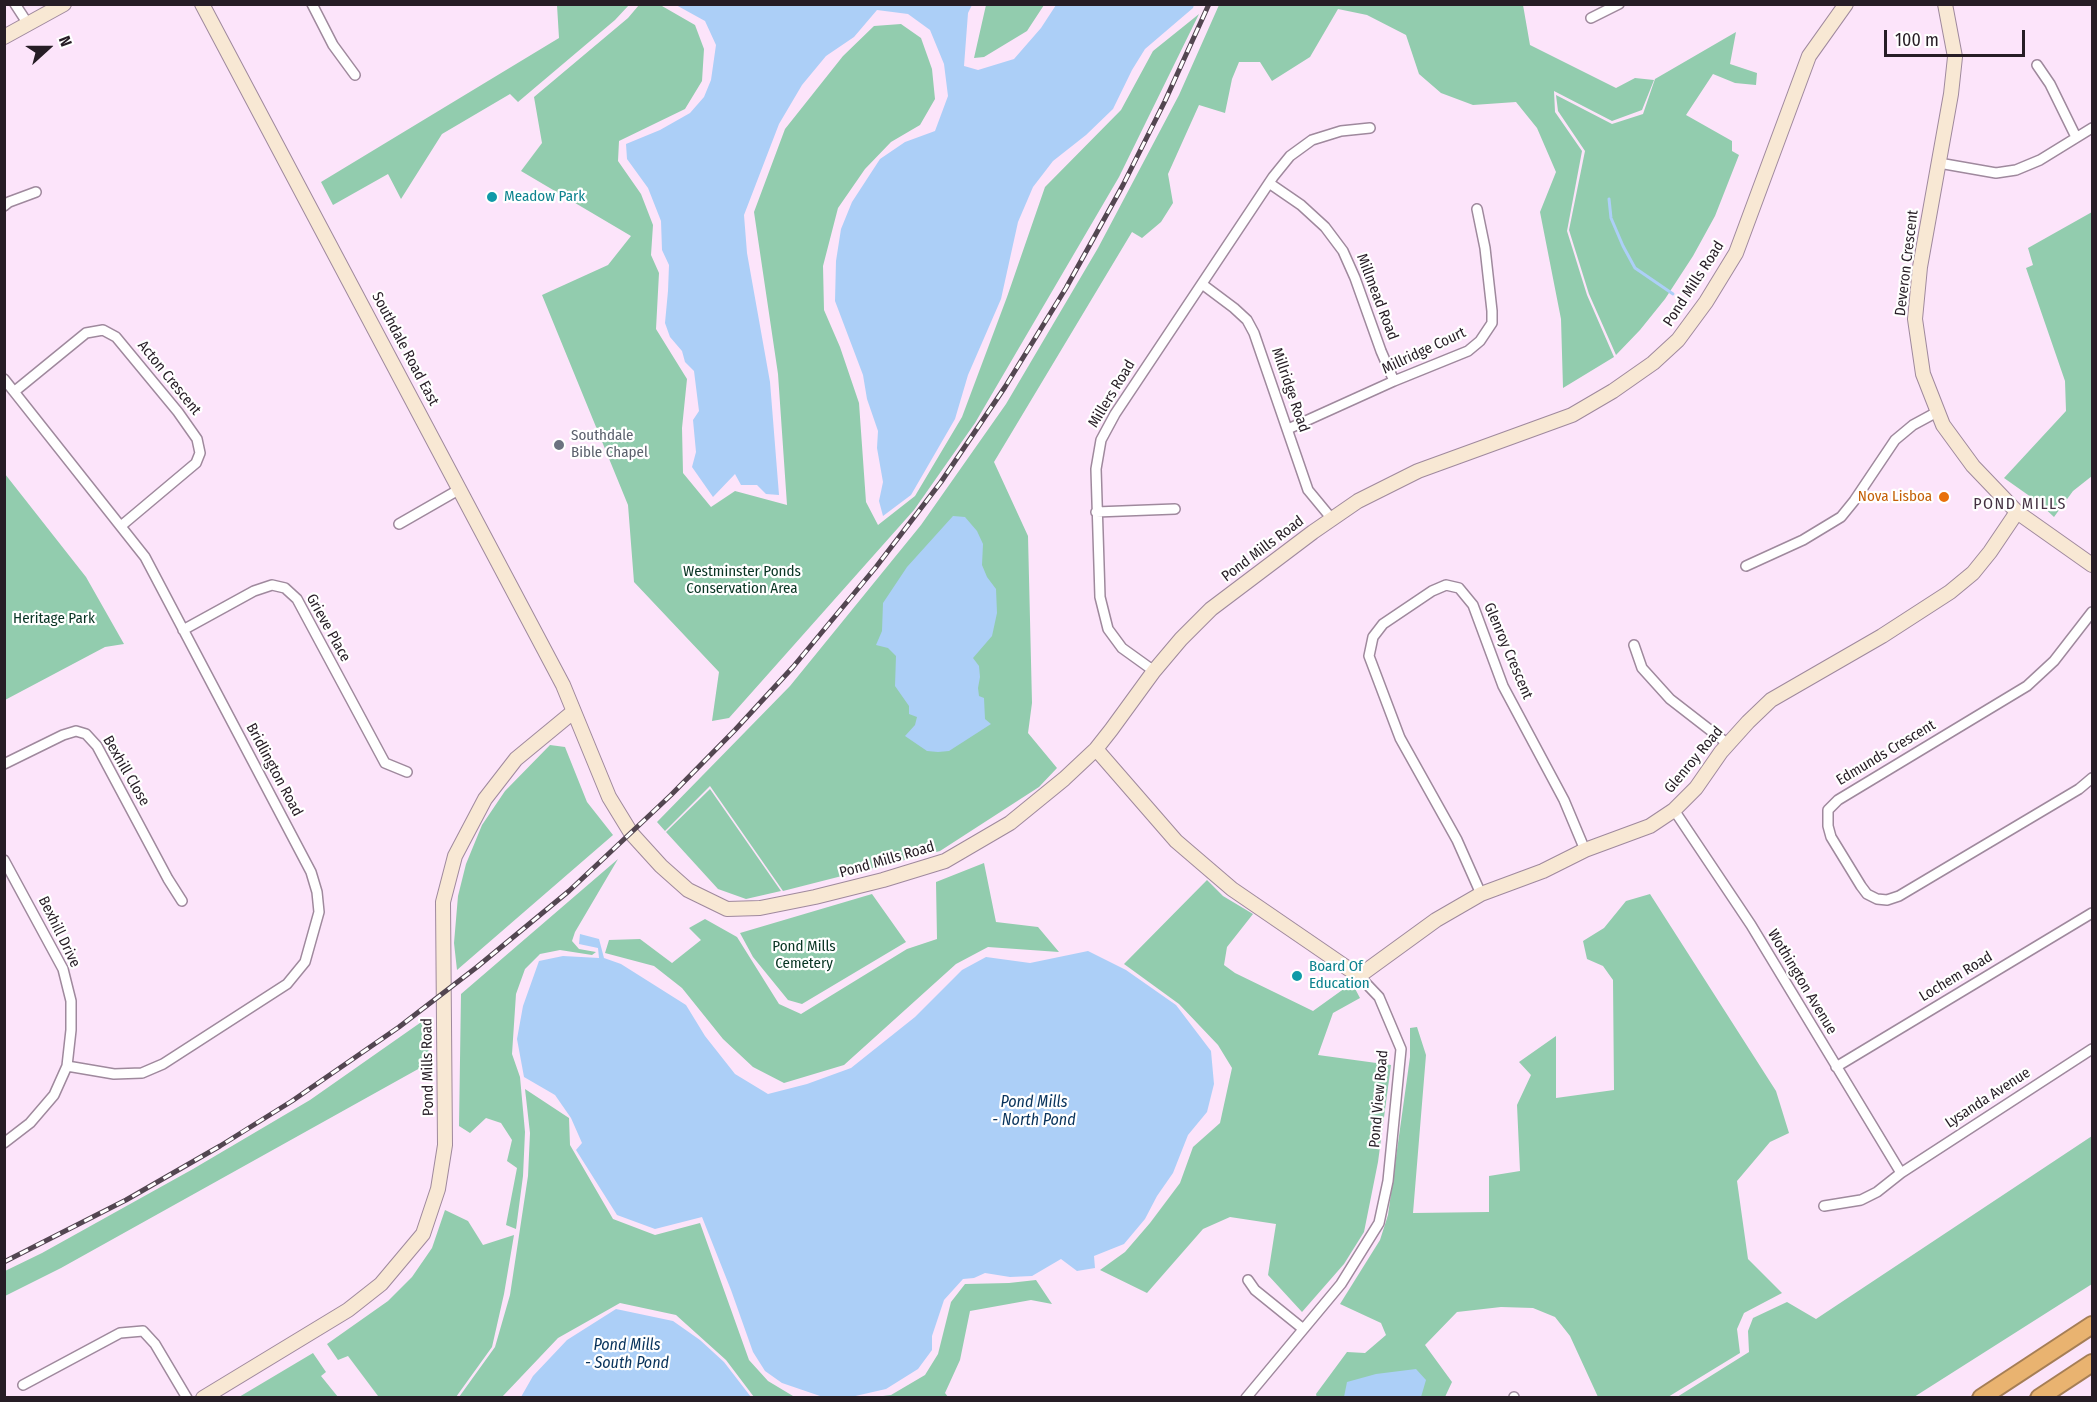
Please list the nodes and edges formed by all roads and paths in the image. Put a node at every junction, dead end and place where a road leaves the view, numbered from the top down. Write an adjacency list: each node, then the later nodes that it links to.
1 (15, 4): 9 (street)
2 (64, 4): 9 (main road)
3 (202, 4): 27 (main road, Southdale Road East)
4 (312, 4): 12 (street)
5 (1619, 4): 8 (street)
6 (1846, 4): 31 (main road, Pond Mills Road)
7 (1945, 4): 16 (main road, Deveron Crescent)
8 (1591, 18)
9 (28, 24): 10 (main road)
10 (4, 37)
11 (2037, 65): 15 (street)
12 (355, 75)
13 (1370, 128): 17 (street, Millers Road)
14 (2092, 128): 15 (street)
15 (2076, 137): 16 (street)
16 (1939, 163): 25 (main road, Deveron Crescent)
17 (1269, 183): 21 (street, Millers Road); 23 (street, Millmead Road)
18 (36, 192): 19 (street)
19 (4, 206)
20 (1477, 209): 23 (street, Millridge Court)
21 (1202, 284): 26 (street, Millridge Road); 29 (street, Millers Road)
22 (4, 380): 24 (street, Bridlington Road)
23 (1394, 381): 26 (street, Millridge Court)
24 (15, 391): 33 (street, Bridlington Road); 33 (street, Acton Crescent)
25 (1936, 412): 30 (main road, Deveron Crescent); 35 (street)
26 (1288, 429): 31 (street, Millridge Road)
27 (460, 489): 32 (street); 40 (main road, Southdale Road East)
28 (1175, 509): 29 (street)
29 (1096, 512): 39 (street, Millers Road)
30 (2017, 512): 34 (main road, Deveron Crescent); 41 (main road, Glenroy Road)
31 (1332, 519): 39 (main road, Pond Mills Road)
32 (399, 524)
33 (121, 526): 37 (street, Bridlington Road)
34 (2092, 565)
35 (1746, 566)
36 (2092, 612): 45 (street, Edmunds Crescent)
37 (183, 630): 44 (street, Grieve Place); 54 (street, Bridlington Road)
38 (1634, 645): 41 (street)
39 (1154, 671): 42 (main road, Pond Mills Road)
40 (573, 712): 42 (main road, Pond Mills Road); 66 (main road, Pond Mills Road)
41 (1728, 744): 46 (main road, Glenroy Road)
42 (1096, 749): 52 (main road, Pond View Road)
43 (4, 764): 50 (street, Bexhill Close)
44 (407, 772)
45 (2092, 778)
46 (1674, 810): 47 (main road, Glenroy Road); 55 (street, Wothington Avenue)
47 (1585, 850): 49 (main road, Glenroy Road); 49 (street, Glenroy Crescent)
48 (4, 860): 54 (street, Bexhill Drive)
49 (1481, 894): 52 (main road, Glenroy Road)
50 (182, 901)
51 (2092, 913): 55 (street, Lochem Road)
52 (1359, 976): 61 (street, Pond View Road)
53 (2092, 1049): 57 (street, Lysanda Avenue)
54 (67, 1066): 56 (street, Bexhill Drive)
55 (1836, 1067): 57 (street, Wothington Avenue)
56 (4, 1143)
57 (1900, 1173): 58 (street, Lysanda Avenue)
58 (1824, 1206)
59 (1248, 1280): 61 (street)
60 (2092, 1325): 67 (highway)
61 (1302, 1328): 64 (street, Pond View Road)
62 (2092, 1364): 68 (highway)
63 (23, 1385): 65 (street)
64 (1250, 1395)
65 (187, 1398)
66 (203, 1398)
67 (1982, 1398)
68 (2039, 1398)

